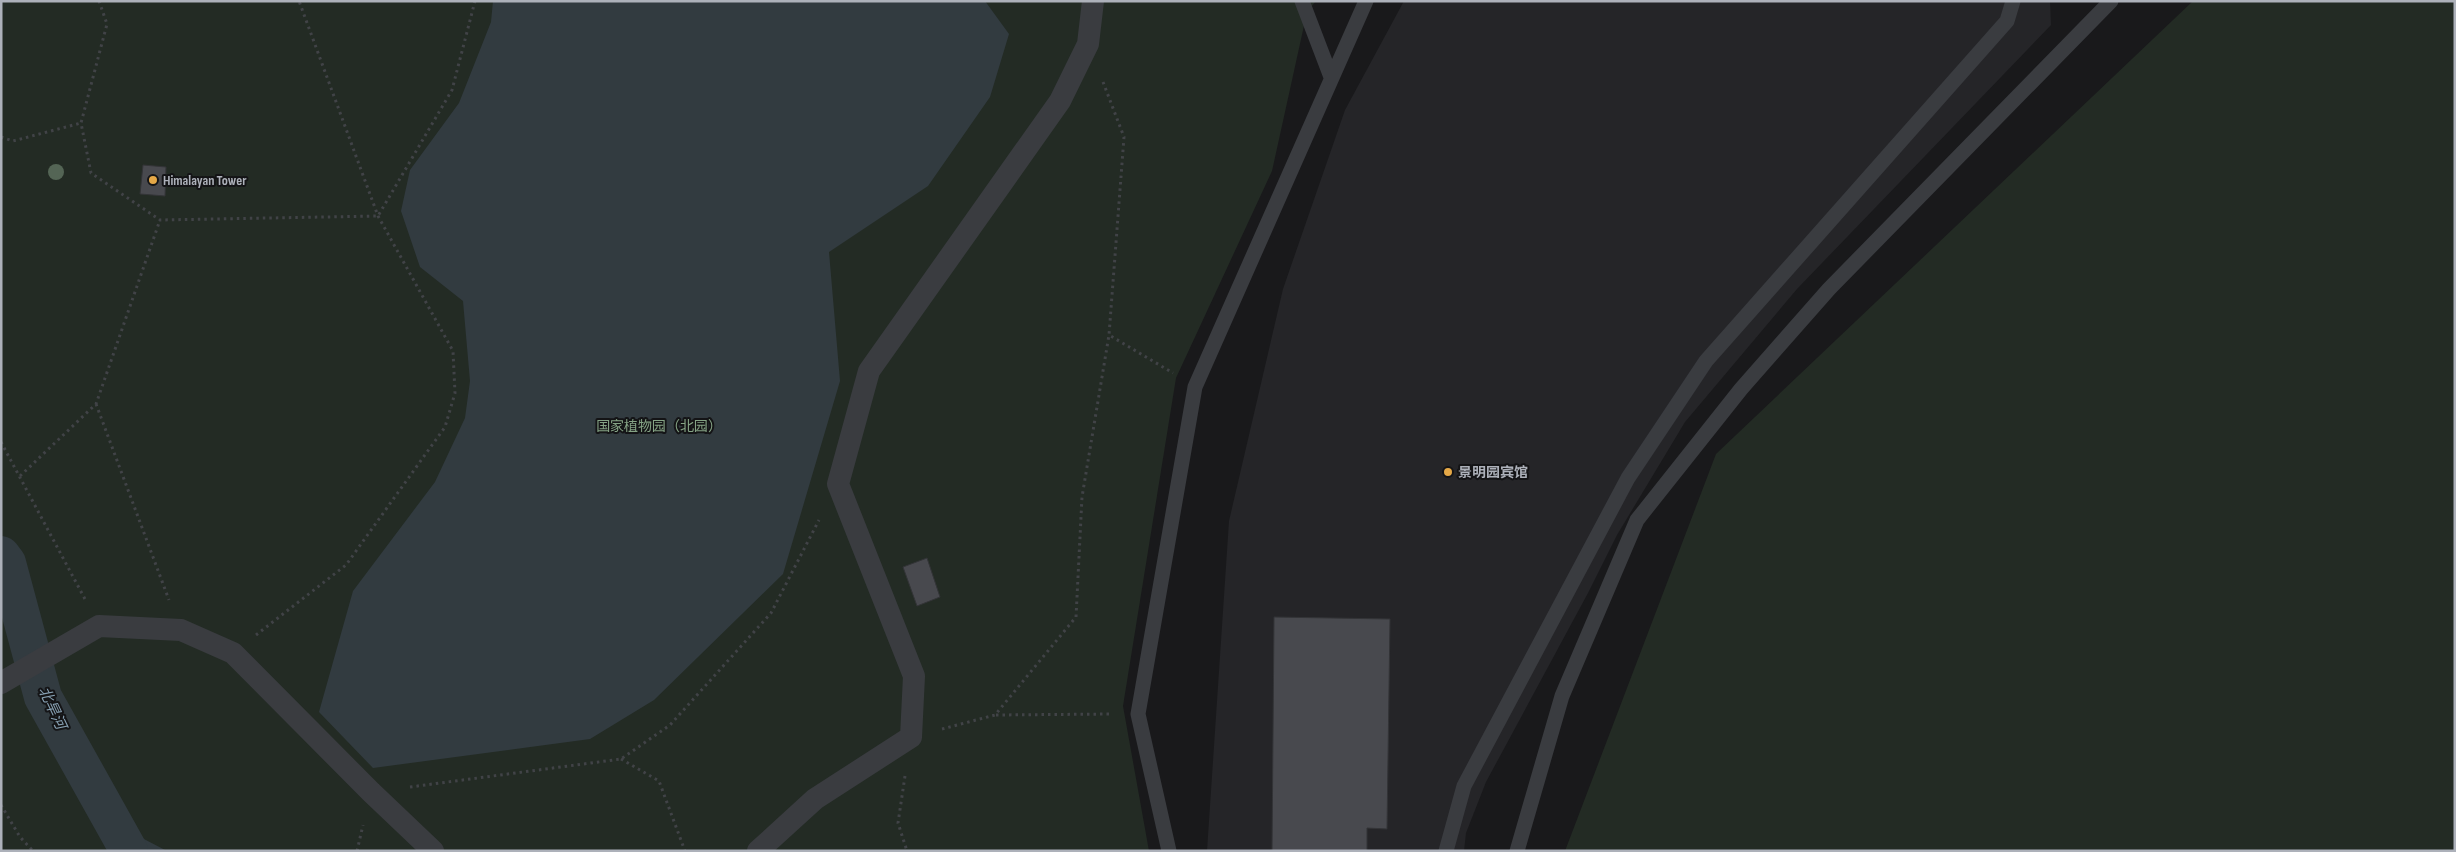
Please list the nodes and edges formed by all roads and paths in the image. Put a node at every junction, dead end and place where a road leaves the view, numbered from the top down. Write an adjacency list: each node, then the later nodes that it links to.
1 (99, 1): 11 (path)
2 (298, 1): 13 (path)
3 (475, 1): 13 (path)
4 (1093, 1): 9 (street)
5 (1302, 1): 10 (lane)
6 (1366, 1): 10 (lane)
7 (2013, 1): 37 (lane)
8 (2111, 1): 38 (lane)
9 (1088, 44): 15 (path); 20 (street)
10 (1331, 77): 16 (lane)
11 (81, 122): 12 (path); 14 (path)
12 (1, 137)
13 (378, 216): 14 (path); 23 (path)
14 (160, 220): 17 (path)
15 (1109, 335): 16 (path); 25 (path)
16 (1195, 387): 26 (lane)
17 (96, 404): 19 (path); 22 (path)
18 (1, 442): 19 (path)
19 (20, 476): 21 (path)
20 (838, 484): 27 (street); 28 (path)
21 (99, 626): 22 (street); 24 (street)
22 (181, 630): 23 (street)
23 (234, 653): 29 (street)
24 (1, 683)
25 (995, 714): 26 (path); 27 (path)
26 (1138, 714): 36 (lane)
27 (911, 737): 34 (street); 35 (path)
28 (621, 759): 29 (path); 33 (path)
29 (371, 792): 32 (street)
30 (1, 805): 31 (path)
31 (33, 851)
32 (433, 851)
33 (685, 851)
34 (758, 851)
35 (907, 851)
36 (1169, 851)
37 (1446, 851)
38 (1517, 851)

